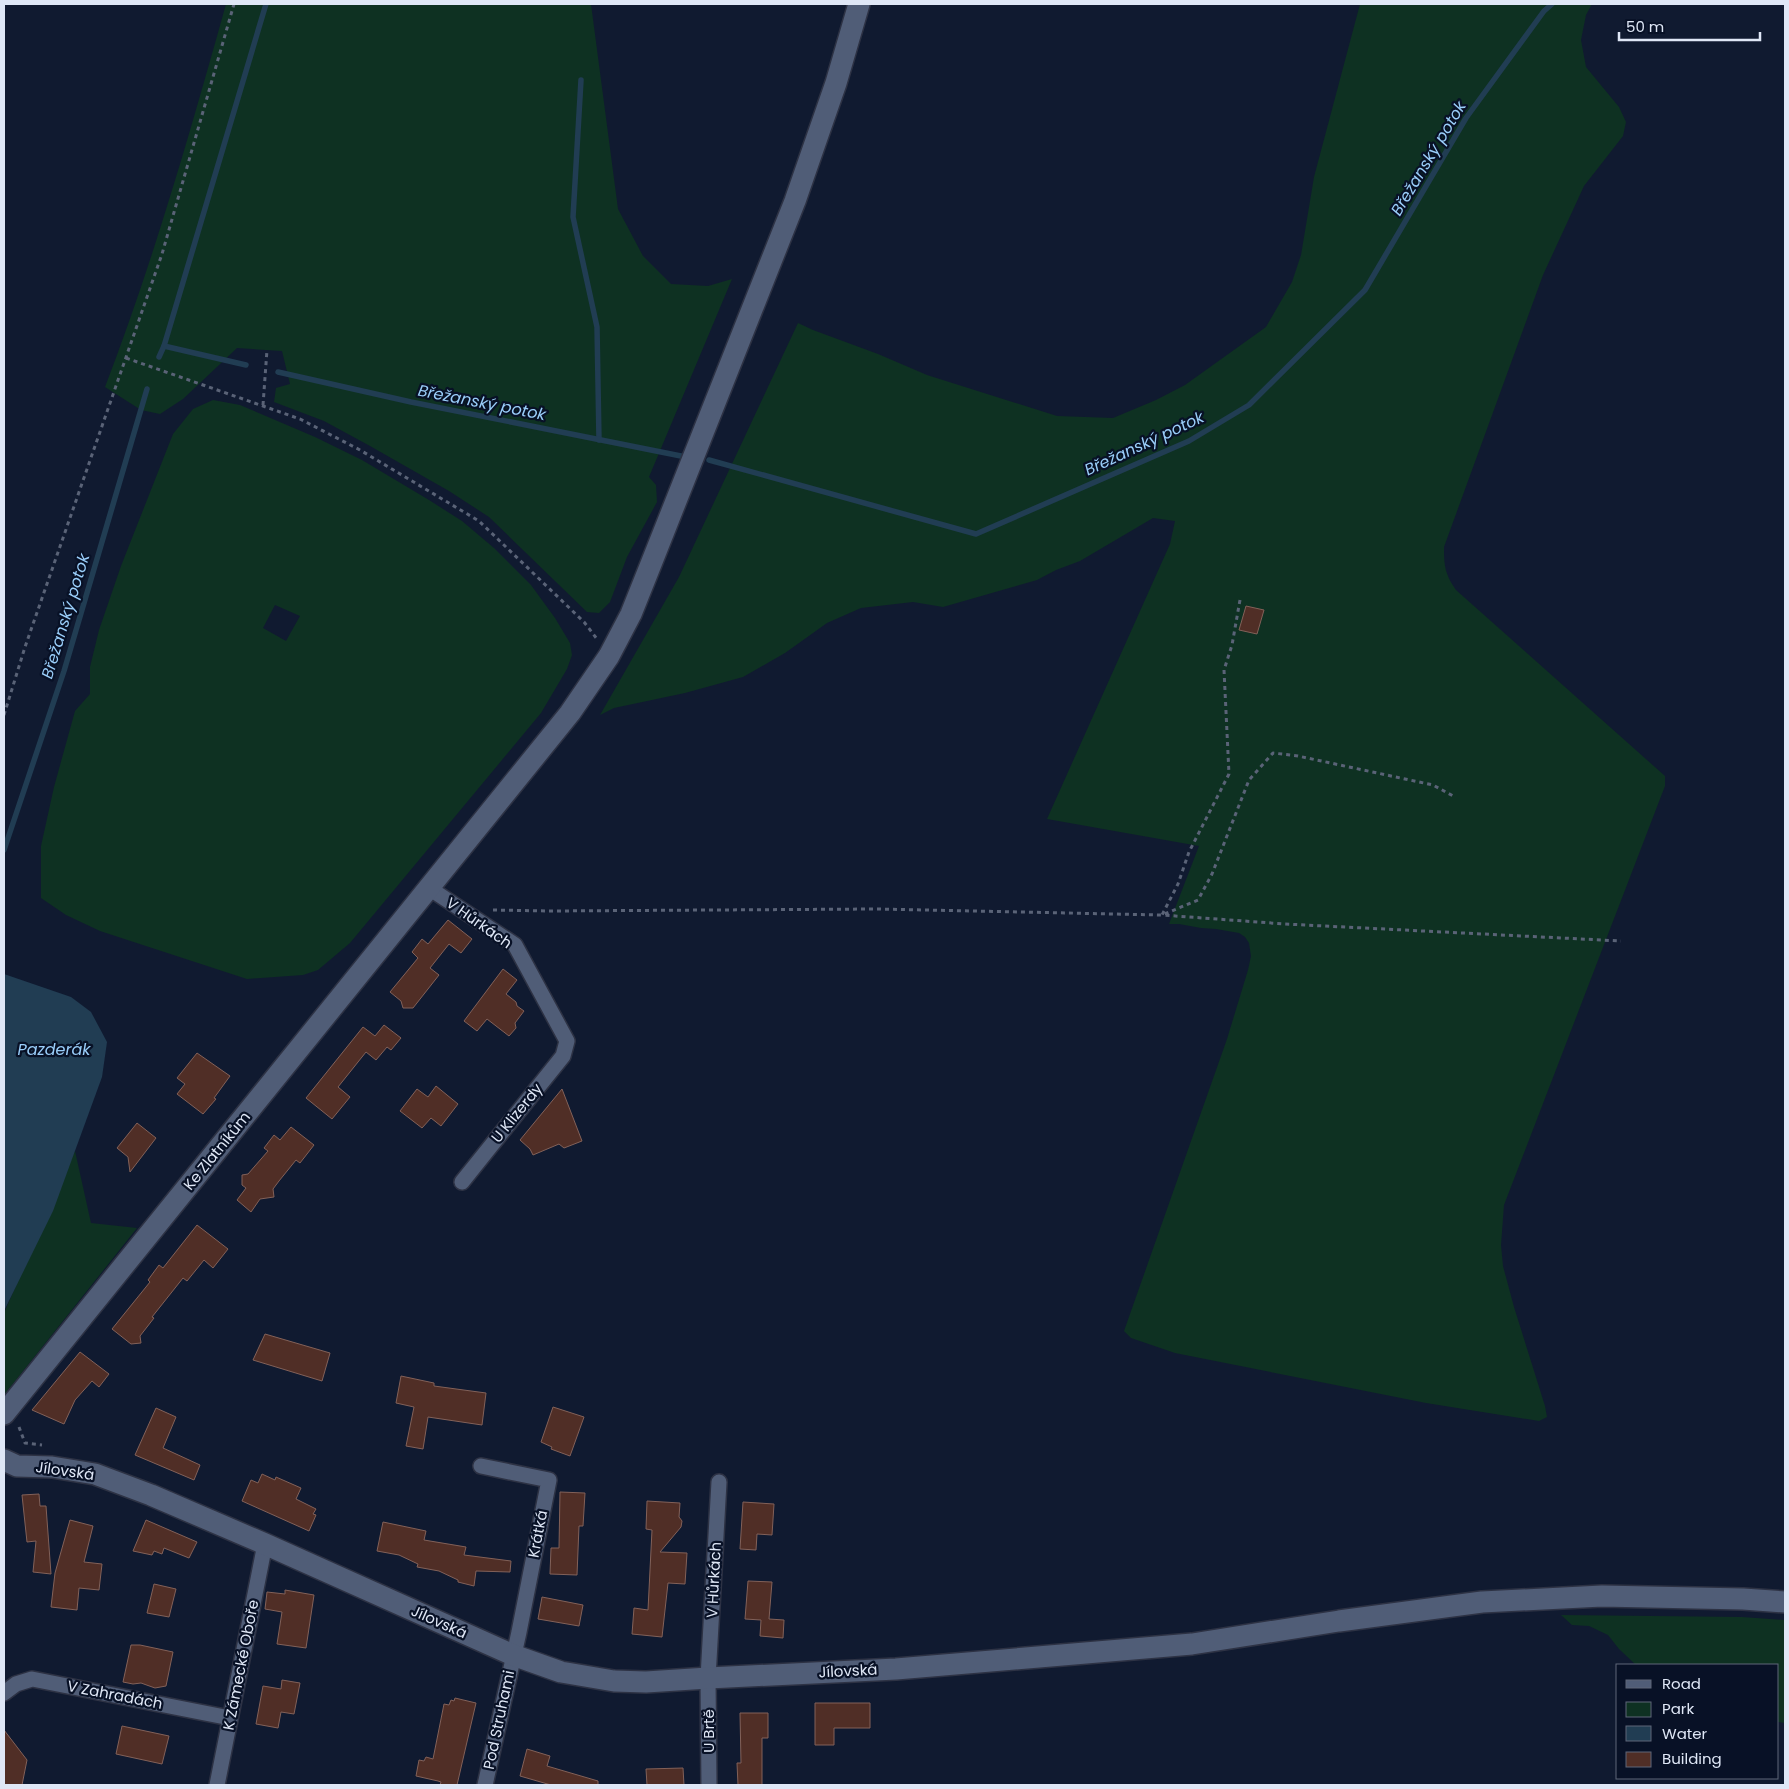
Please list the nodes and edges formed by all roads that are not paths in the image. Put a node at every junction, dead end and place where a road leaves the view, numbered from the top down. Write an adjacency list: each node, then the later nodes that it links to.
1 (859, 4): 2 (street, Ke Zlatníkům)
2 (430, 888): 3 (street, V Hůrkách); 5 (street, Ke Zlatníkům)
3 (567, 1041): 4 (street, U Klizerdy)
4 (462, 1182)
5 (4, 1414)
6 (4, 1460): 9 (street, Jílovská)
7 (481, 1466): 11 (street, Krátká)
8 (719, 1482): 12 (street, V Hůrkách)
9 (265, 1544): 11 (street, Jílovská); 14 (street, K Zámecké Oboře)
10 (1785, 1602): 12 (street, Jílovská)
11 (513, 1655): 12 (street, Jílovská); 16 (street, Pod Struhami)
12 (708, 1678): 17 (street, U Brtě)
13 (4, 1693): 14 (street, V Zahradách)
14 (230, 1718): 15 (street, K Zámecké Oboře)
15 (217, 1785)
16 (485, 1785)
17 (709, 1785)

